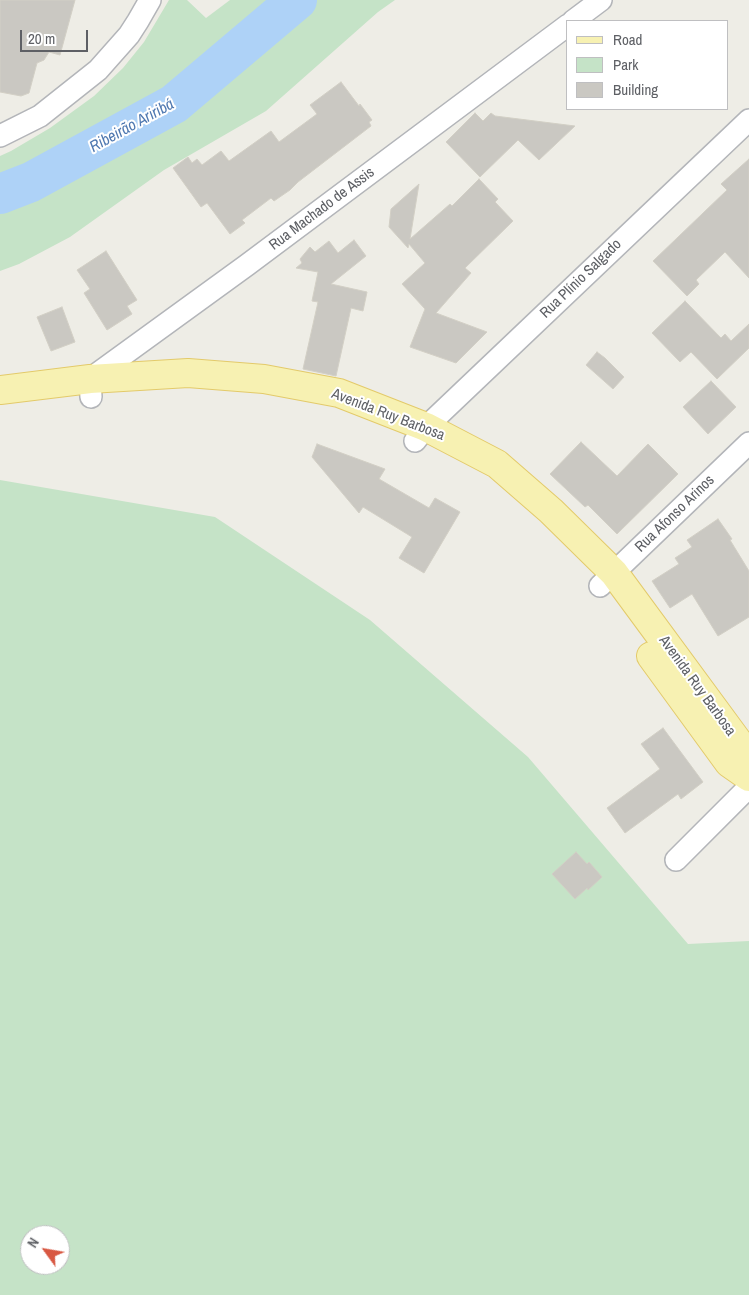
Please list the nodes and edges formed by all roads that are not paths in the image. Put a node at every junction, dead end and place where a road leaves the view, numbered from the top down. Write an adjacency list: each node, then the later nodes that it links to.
1 (150, 0): 6 (street)
2 (601, 0): 3 (street)
3 (574, 20)
4 (566, 26): 7 (street, Rua Machado de Assis)
5 (749, 120): 10 (street, Rua Plínio Salgado)
6 (0, 136)
7 (91, 388): 8 (main road, Avenida Ruy Barbosa); 9 (main road, Avenida Ruy Barbosa); 10 (main road, Avenida Ruy Barbosa)
8 (0, 390)
9 (0, 408)
10 (420, 434): 12 (main road, Avenida Ruy Barbosa)
11 (749, 443): 12 (street, Rua Afonso Arinos)
12 (607, 580): 13 (main road, Avenida Ruy Barbosa); 14 (main road, Avenida Ruy Barbosa)
13 (749, 764)
14 (749, 777)
15 (749, 787): 16 (street)
16 (676, 860)

